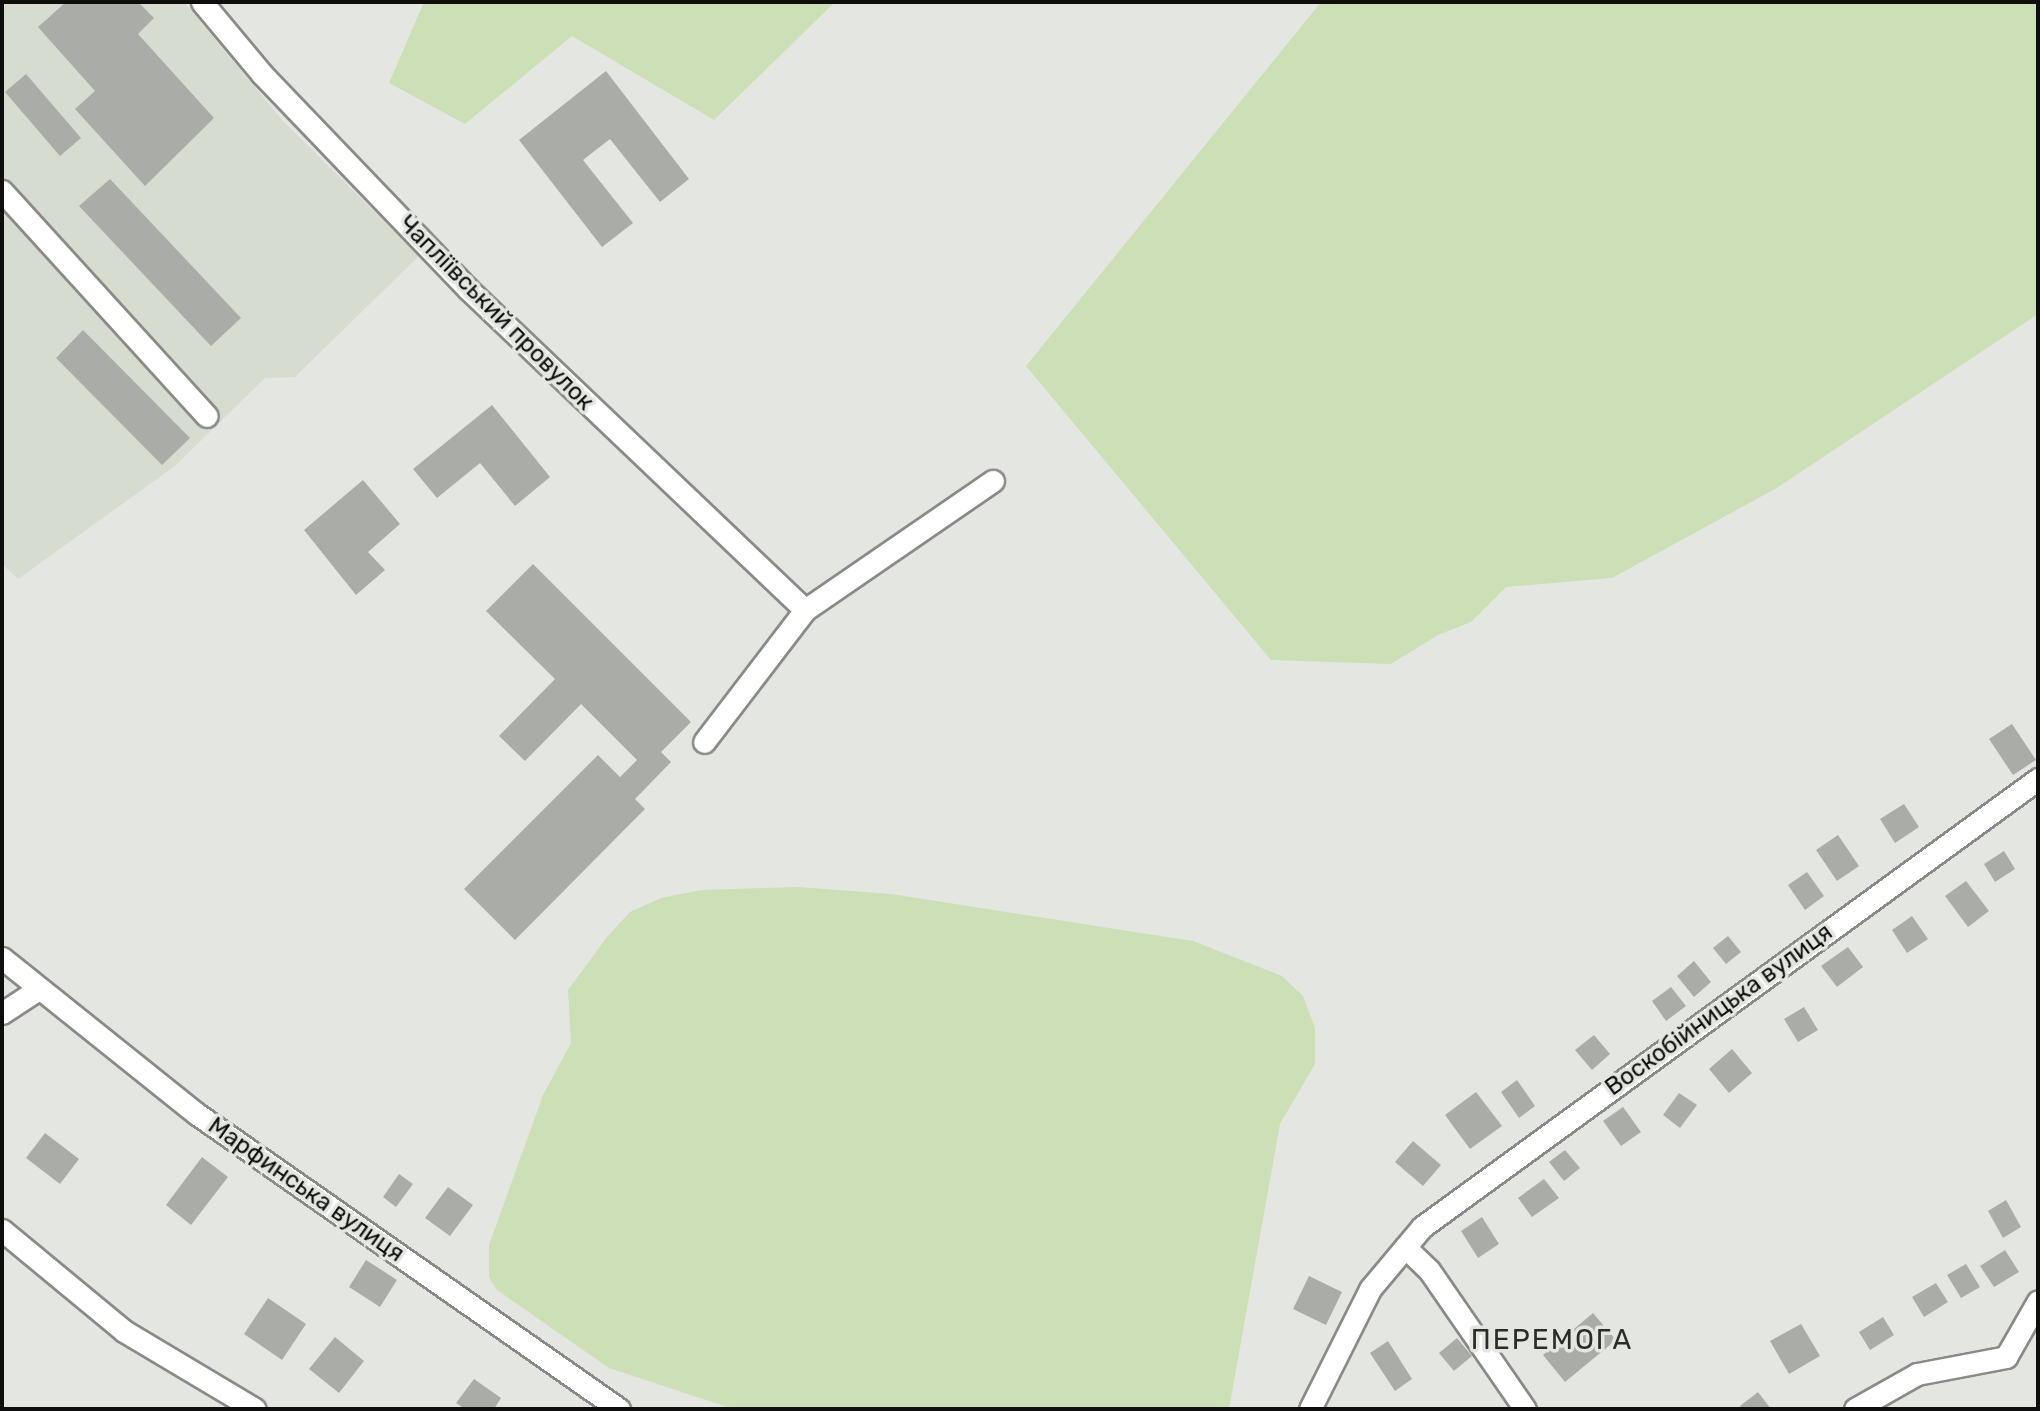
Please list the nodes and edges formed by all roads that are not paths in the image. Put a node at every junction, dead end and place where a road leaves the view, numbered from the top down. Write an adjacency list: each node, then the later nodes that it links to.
1 (202, 2): 5 (street, Чапліївський провулок)
2 (2, 191): 3 (street)
3 (207, 416)
4 (993, 481): 5 (street)
5 (805, 610): 6 (street)
6 (704, 741)
7 (2038, 779): 12 (street, Воскобійницька вулиця)
8 (2, 958): 9 (street, Марфинська вулиця)
9 (37, 990): 10 (street); 15 (street, Марфинська вулиця)
10 (2, 1013)
11 (2, 1230): 14 (street)
12 (1405, 1247): 16 (street, Воскобійницька вулиця); 17 (street)
13 (2038, 1301): 18 (street)
14 (255, 1409)
15 (619, 1409)
16 (1310, 1409)
17 (1525, 1409)
18 (1855, 1409)

